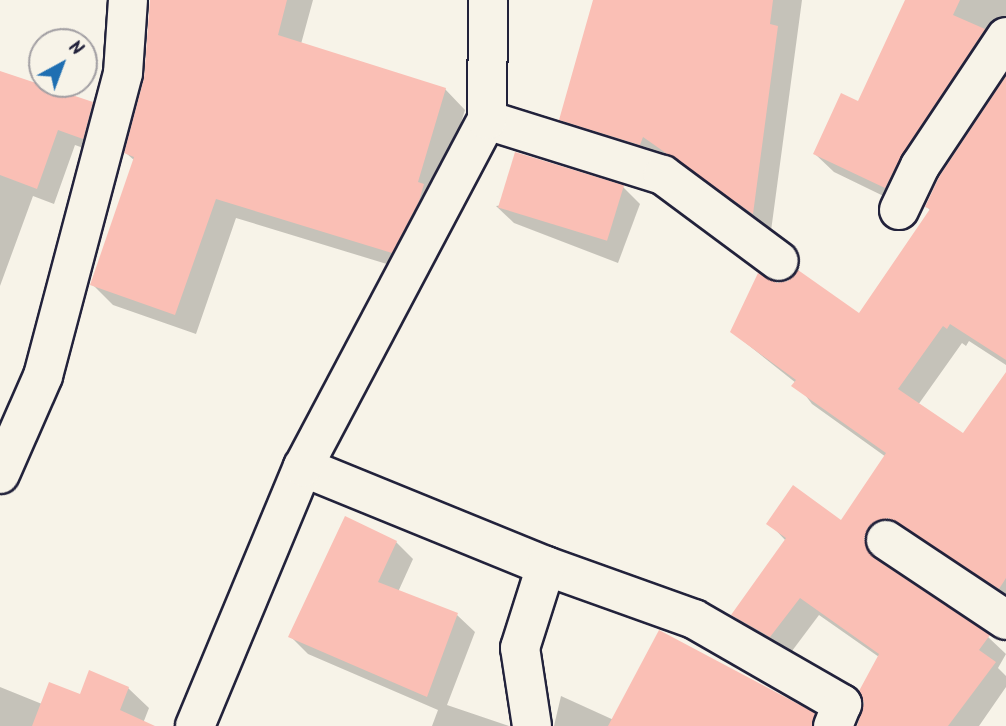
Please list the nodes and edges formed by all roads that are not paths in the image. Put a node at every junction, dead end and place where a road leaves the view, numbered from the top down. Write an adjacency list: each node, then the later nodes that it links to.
1 (128, 0): 8 (street)
2 (488, 0): 4 (street)
3 (1006, 37): 5 (street)
4 (487, 120): 6 (street); 7 (street)
5 (899, 210)
6 (779, 261)
7 (303, 467): 10 (street); 12 (street)
8 (0, 474)
9 (886, 540): 11 (street)
10 (546, 566): 13 (street); 14 (street)
11 (1006, 620)
12 (195, 726)
13 (532, 726)
14 (833, 726)

